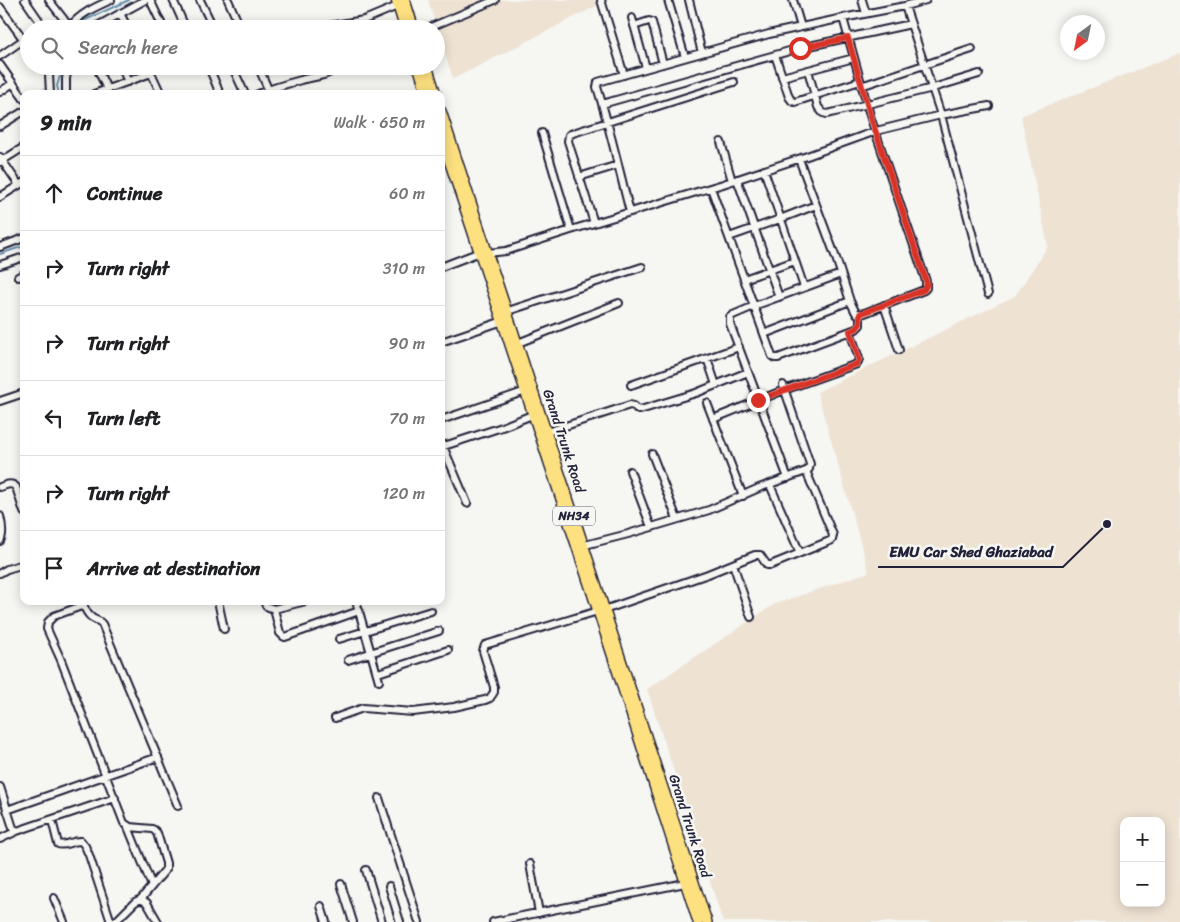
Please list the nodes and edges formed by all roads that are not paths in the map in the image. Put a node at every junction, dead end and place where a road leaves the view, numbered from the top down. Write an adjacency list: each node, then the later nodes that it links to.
1 (25, 0): 23 (street)
2 (49, 0): 24 (street)
3 (111, 0): 25 (street)
4 (145, 0): 20 (street)
5 (150, 0): 28 (street)
6 (173, 0): 29 (street)
7 (200, 0): 30 (street)
8 (228, 0): 31 (street)
9 (495, 0): 35 (street)
10 (601, 0): 66 (street)
11 (668, 0): 46 (street)
12 (689, 0): 43 (street)
13 (793, 0): 38 (street)
14 (862, 0): 19 (street)
15 (926, 0): 17 (street)
16 (401, 2): 32 (street); 33 (highway); 34 (highway)
17 (905, 6): 19 (street); 36 (street)
18 (0, 7): 39 (street)
19 (866, 13): 22 (street)
20 (120, 14): 26 (street); 27 (street)
21 (632, 18): 37 (street)
22 (843, 18): 38 (street); 40 (street)
23 (39, 20)
24 (63, 20)
25 (77, 20)
26 (111, 20)
27 (123, 20)
28 (160, 20)
29 (182, 20)
30 (210, 20)
31 (237, 20)
32 (364, 20)
33 (404, 20)
34 (410, 20)
35 (445, 21)
36 (911, 24): 40 (street); 50 (street)
37 (634, 26): 48 (street); 51 (street)
38 (801, 27): 43 (street)
39 (20, 36)
40 (848, 38): 44 (street); 47 (street)
41 (20, 42): 45 (street)
42 (972, 49): 50 (street)
43 (702, 52): 46 (street)
44 (775, 55): 67 (street); 87 (street)
45 (0, 56)
46 (685, 57): 48 (street)
47 (854, 58): 52 (street); 71 (street)
48 (663, 64): 51 (street)
49 (0, 65): 70 (street)
50 (925, 65): 71 (street); 73 (street)
51 (646, 68): 66 (street)
52 (808, 70): 67 (street); 86 (street)
53 (979, 74): 73 (street)
54 (49, 75): 75 (street)
55 (67, 75): 76 (street)
56 (100, 75): 77 (street)
57 (125, 75): 68 (street)
58 (140, 75): 68 (street)
59 (152, 75): 79 (street)
60 (212, 75): 80 (street)
61 (236, 75): 81 (street)
62 (262, 75): 74 (street)
63 (322, 75): 74 (street)
64 (421, 75): 82 (highway)
65 (430, 75): 83 (highway)
66 (624, 75): 87 (street)
67 (782, 77): 86 (street)
68 (128, 82): 72 (street)
69 (734, 82): 92 (street)
70 (13, 83): 84 (street); 85 (street)
71 (860, 84): 86 (street); 88 (street)
72 (115, 86): 77 (street); 78 (street)
73 (932, 88): 88 (street); 91 (street)
74 (268, 89)
75 (50, 90)
76 (66, 90)
77 (107, 90)
78 (117, 90)
79 (159, 90)
80 (218, 90)
81 (243, 90)
82 (426, 90)
83 (435, 90)
84 (0, 92)
85 (20, 93)
86 (814, 95): 88 (street)
87 (602, 104): 92 (street)
88 (867, 104): 95 (street)
89 (989, 106): 91 (street)
90 (20, 114): 94 (street)
91 (941, 115): 95 (street); 129 (street)
92 (608, 122): 102 (street); 104 (street)
93 (445, 124): 119 (highway, Grand Trunk Road / NH34)
94 (0, 126)
95 (876, 131): 100 (street); 133 (street)
96 (542, 133): 115 (street)
97 (722, 142): 105 (street)
98 (445, 147): 119 (highway, Grand Trunk Road / NH34)
99 (20, 149): 101 (street)
100 (799, 159): 103 (street); 110 (street)
101 (1, 160): 106 (street)
102 (618, 165): 104 (street); 111 (street)
103 (764, 170): 105 (street); 112 (street)
104 (579, 177): 113 (street)
105 (735, 180): 108 (street); 114 (street)
106 (20, 182)
107 (20, 184): 109 (street)
108 (711, 188): 111 (street); 116 (street)
109 (0, 197)
110 (816, 205): 112 (street); 126 (street)
111 (630, 212): 113 (street)
112 (780, 219): 114 (street); 121 (street)
113 (594, 223): 115 (street)
114 (755, 228): 116 (street); 125 (street)
115 (570, 230): 119 (street)
116 (728, 237): 127 (street)
117 (20, 240): 118 (street)
118 (0, 247)
119 (484, 252): 123 (street); 135 (highway, Grand Trunk Road / NH34); 137 (highway, Grand Trunk Road / NH34)
120 (20, 258): 122 (street)
121 (795, 261): 125 (street); 128 (street)
122 (0, 265)
123 (445, 266)
124 (642, 267): 135 (street)
125 (770, 270): 127 (street); 130 (street)
126 (841, 274): 128 (street); 131 (street)
127 (744, 279): 134 (street)
128 (804, 287): 130 (street)
129 (988, 294)
130 (778, 297): 134 (street)
131 (850, 302): 136 (street); 139 (street)
132 (619, 303): 141 (street)
133 (884, 305): 136 (street); 143 (street)
134 (754, 306): 139 (street); 142 (street)
135 (508, 311): 141 (highway, Grand Trunk Road / NH34)
136 (860, 314): 138 (street)
137 (503, 321): 140 (street); 149 (highway, Grand Trunk Road / NH34)
138 (850, 331): 139 (street); 148 (street)
139 (764, 334)
140 (445, 341)
141 (518, 343): 154 (highway, Grand Trunk Road / NH34)
142 (739, 347): 144 (street); 145 (street)
143 (899, 350)
144 (707, 358): 146 (street); 147 (street)
145 (748, 372): 147 (street); 151 (street)
146 (631, 385)
147 (716, 385): 157 (street)
148 (783, 387): 151 (street); 162 (street)
149 (526, 390): 154 (highway, Grand Trunk Road / NH34); 155 (street)
150 (20, 394): 152 (street)
151 (758, 400): 156 (street); 163 (street)
152 (0, 401)
153 (707, 403): 156 (street)
154 (537, 413): 157 (highway, Grand Trunk Road / NH34); 158 (street); 173 (highway, Grand Trunk Road / NH34)
155 (445, 419)
156 (713, 419): 166 (street)
157 (547, 432): 173 (highway, Grand Trunk Road / NH34)
158 (445, 444)
159 (445, 452): 168 (street)
160 (652, 454): 170 (street)
161 (630, 471): 171 (street)
162 (806, 471): 163 (street); 174 (street)
163 (788, 478): 164 (street)
164 (770, 485): 166 (street); 174 (street)
165 (0, 487): 167 (street)
166 (743, 496): 170 (street)
167 (20, 500)
168 (467, 503)
169 (0, 516): 172 (street)
170 (678, 519): 171 (street)
171 (651, 528): 173 (street)
172 (0, 541)
173 (580, 546): 185 (highway, Grand Trunk Road / NH34)
174 (800, 553): 175 (street)
175 (733, 564): 185 (street); 188 (street)
176 (20, 565): 177 (street)
177 (0, 573)
178 (79, 605): 201 (street)
179 (84, 605): 200 (street)
180 (219, 605): 190 (street)
181 (266, 605): 184 (street)
182 (290, 605): 184 (street)
183 (357, 605): 186 (street)
184 (274, 609): 186 (street)
185 (601, 610): 189 (highway, Grand Trunk Road / NH34); 199 (street)
186 (359, 611): 191 (street)
187 (431, 611): 191 (street)
188 (751, 617)
189 (605, 621): 213 (highway, Grand Trunk Road / NH34); 232 (highway, Grand Trunk Road / NH34)
190 (224, 629)
191 (366, 631): 193 (street); 195 (street)
192 (439, 631): 195 (street)
193 (339, 639)
194 (448, 650): 197 (street)
195 (372, 652): 196 (street); 197 (street)
196 (348, 660)
197 (378, 673): 198 (street)
198 (379, 681)
199 (335, 718)
200 (158, 757): 201 (street); 205 (street)
201 (106, 776): 203 (street); 206 (street)
202 (0, 788): 206 (street)
203 (115, 798): 207 (street); 208 (street)
204 (379, 798): 229 (street)
205 (178, 806)
206 (8, 810): 209 (street)
207 (52, 820): 209 (street); 222 (street)
208 (128, 827): 215 (street); 215 (street)
209 (17, 831): 210 (street)
210 (0, 839)
211 (530, 864): 220 (street)
212 (366, 870): 227 (street)
213 (685, 883): 220 (street); 231 (highway, Grand Trunk Road / NH34)
214 (341, 884): 226 (street)
215 (152, 886): 218 (street)
216 (389, 886): 228 (street)
217 (54, 898): 221 (street)
218 (142, 898): 223 (street); 224 (street)
219 (321, 906): 225 (street)
220 (539, 913): 230 (street)
221 (64, 922)
222 (111, 922)
223 (114, 922)
224 (158, 922)
225 (326, 922)
226 (352, 922)
227 (382, 922)
228 (400, 922)
229 (419, 922)
230 (493, 922)
231 (698, 922)
232 (707, 922)

